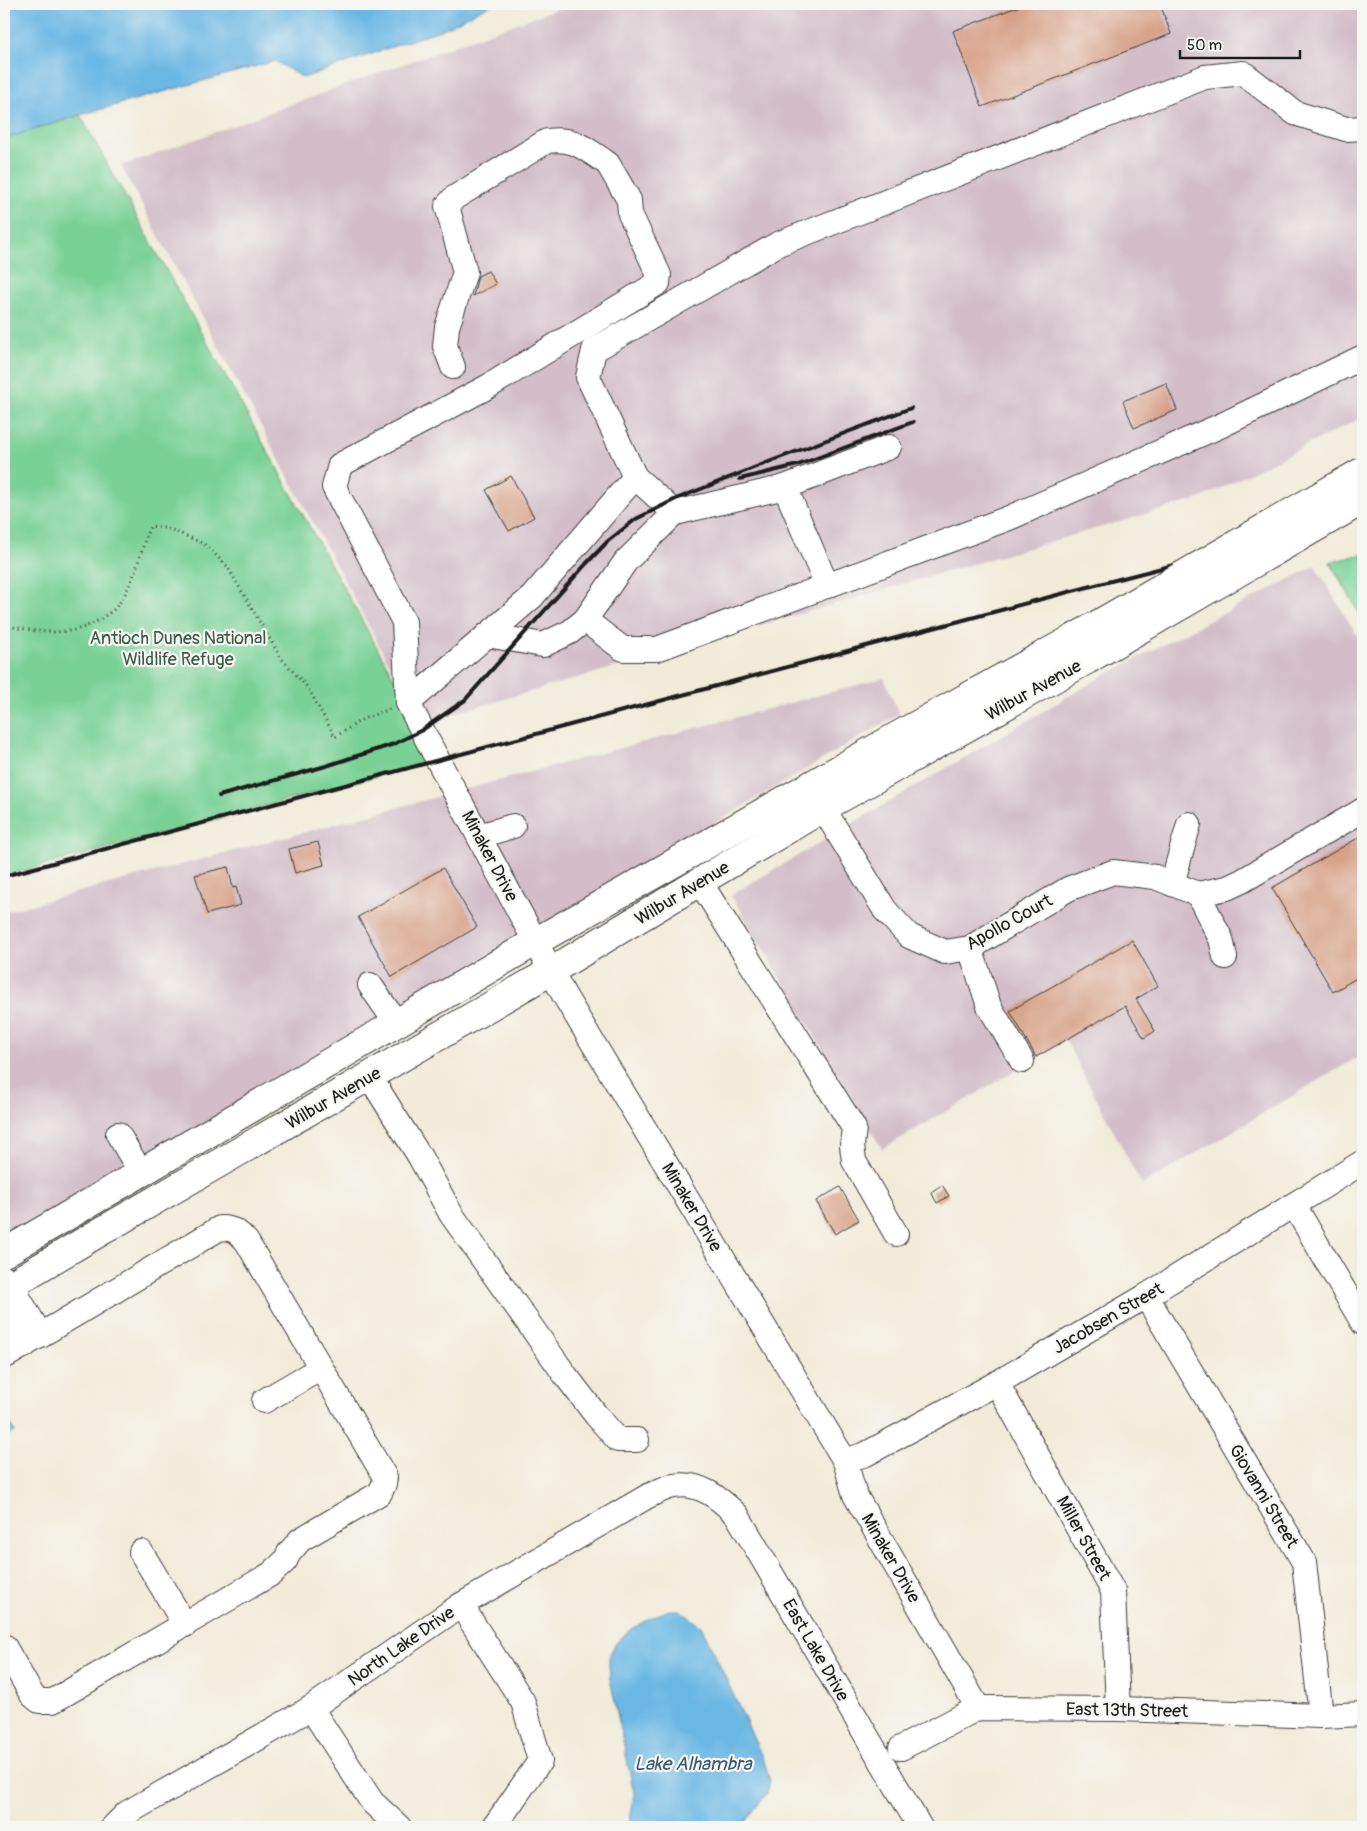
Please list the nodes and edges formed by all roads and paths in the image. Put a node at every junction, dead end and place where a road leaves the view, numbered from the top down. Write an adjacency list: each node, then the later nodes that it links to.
1 (1363, 128): 6 (street)
2 (1363, 357): 10 (street)
3 (470, 396): 3 (street); 15 (street)
4 (889, 447): 7 (street)
5 (1363, 471): 14 (main road, Wilbur Avenue, bridge)
6 (636, 477): 9 (street); 13 (street)
7 (786, 487): 9 (street); 10 (street)
8 (1363, 500): 14 (main road, Wilbur Avenue, bridge)
9 (675, 513): 11 (street)
10 (827, 586): 11 (street)
11 (586, 620): 13 (street)
12 (4, 625): 15 (path)
13 (487, 635): 15 (street)
14 (1080, 649): 16 (main road, Wilbur Avenue)
15 (408, 703): 20 (street, Minaker Drive)
16 (817, 797): 21 (main road, Wilbur Avenue); 24 (main road, Wilbur Avenue); 25 (street, Apollo Court)
17 (1363, 810): 23 (street)
18 (1189, 824): 22 (street)
19 (513, 826): 20 (street)
20 (479, 836): 24 (street, Minaker Drive)
21 (700, 882): 27 (main road, Wilbur Avenue); 36 (street)
22 (1172, 884): 23 (street, Apollo Court); 25 (street, Apollo Court)
23 (1198, 894): 26 (street)
24 (536, 942): 27 (street, Minaker Drive); 29 (main road, Wilbur Avenue)
25 (970, 948): 30 (street)
26 (1225, 957)
27 (551, 971): 31 (main road, Wilbur Avenue); 49 (street, Minaker Drive)
28 (370, 984): 29 (street)
29 (397, 1024): 34 (main road, Wilbur Avenue)
30 (1022, 1061)
31 (370, 1077): 37 (main road, Wilbur Avenue); 48 (street)
32 (118, 1134): 34 (street)
33 (1363, 1162): 35 (street, Jacobsen Street)
34 (141, 1173): 37 (main road); 38 (main road, Wilbur Avenue)
35 (1294, 1205): 40 (street, Jacobsen Street); 42 (street)
36 (896, 1234)
37 (88, 1239): 39 (main road, Wilbur Avenue)
38 (4, 1253)
39 (6, 1284): 43 (street)
40 (1146, 1296): 46 (street, Jacobsen Street); 59 (street, Giovanni Street)
41 (4, 1311): 43 (street)
42 (1363, 1323)
43 (32, 1341): 44 (street); 45 (street)
44 (4, 1358)
45 (321, 1368): 47 (street); 53 (street)
46 (997, 1382): 49 (street, Jacobsen Street); 57 (street, Miller Street)
47 (264, 1401)
48 (637, 1440)
49 (845, 1461): 56 (street, Minaker Drive)
50 (697, 1487): 52 (street, North Lake Drive); 64 (street, East Lake Drive)
51 (141, 1552): 53 (street)
52 (461, 1605): 55 (street, North Lake Drive); 63 (street)
53 (185, 1625): 54 (street)
54 (4, 1646)
55 (311, 1708): 61 (street, North Lake Drive); 62 (street)
56 (978, 1708): 57 (street, East 13th Street); 60 (street, East 13th Street)
57 (1118, 1709): 59 (street, East 13th Street)
58 (1363, 1714): 59 (street, East 13th Street)
59 (1321, 1716)
60 (901, 1748)
61 (113, 1827)
62 (399, 1827)
63 (494, 1827)
64 (920, 1827)

